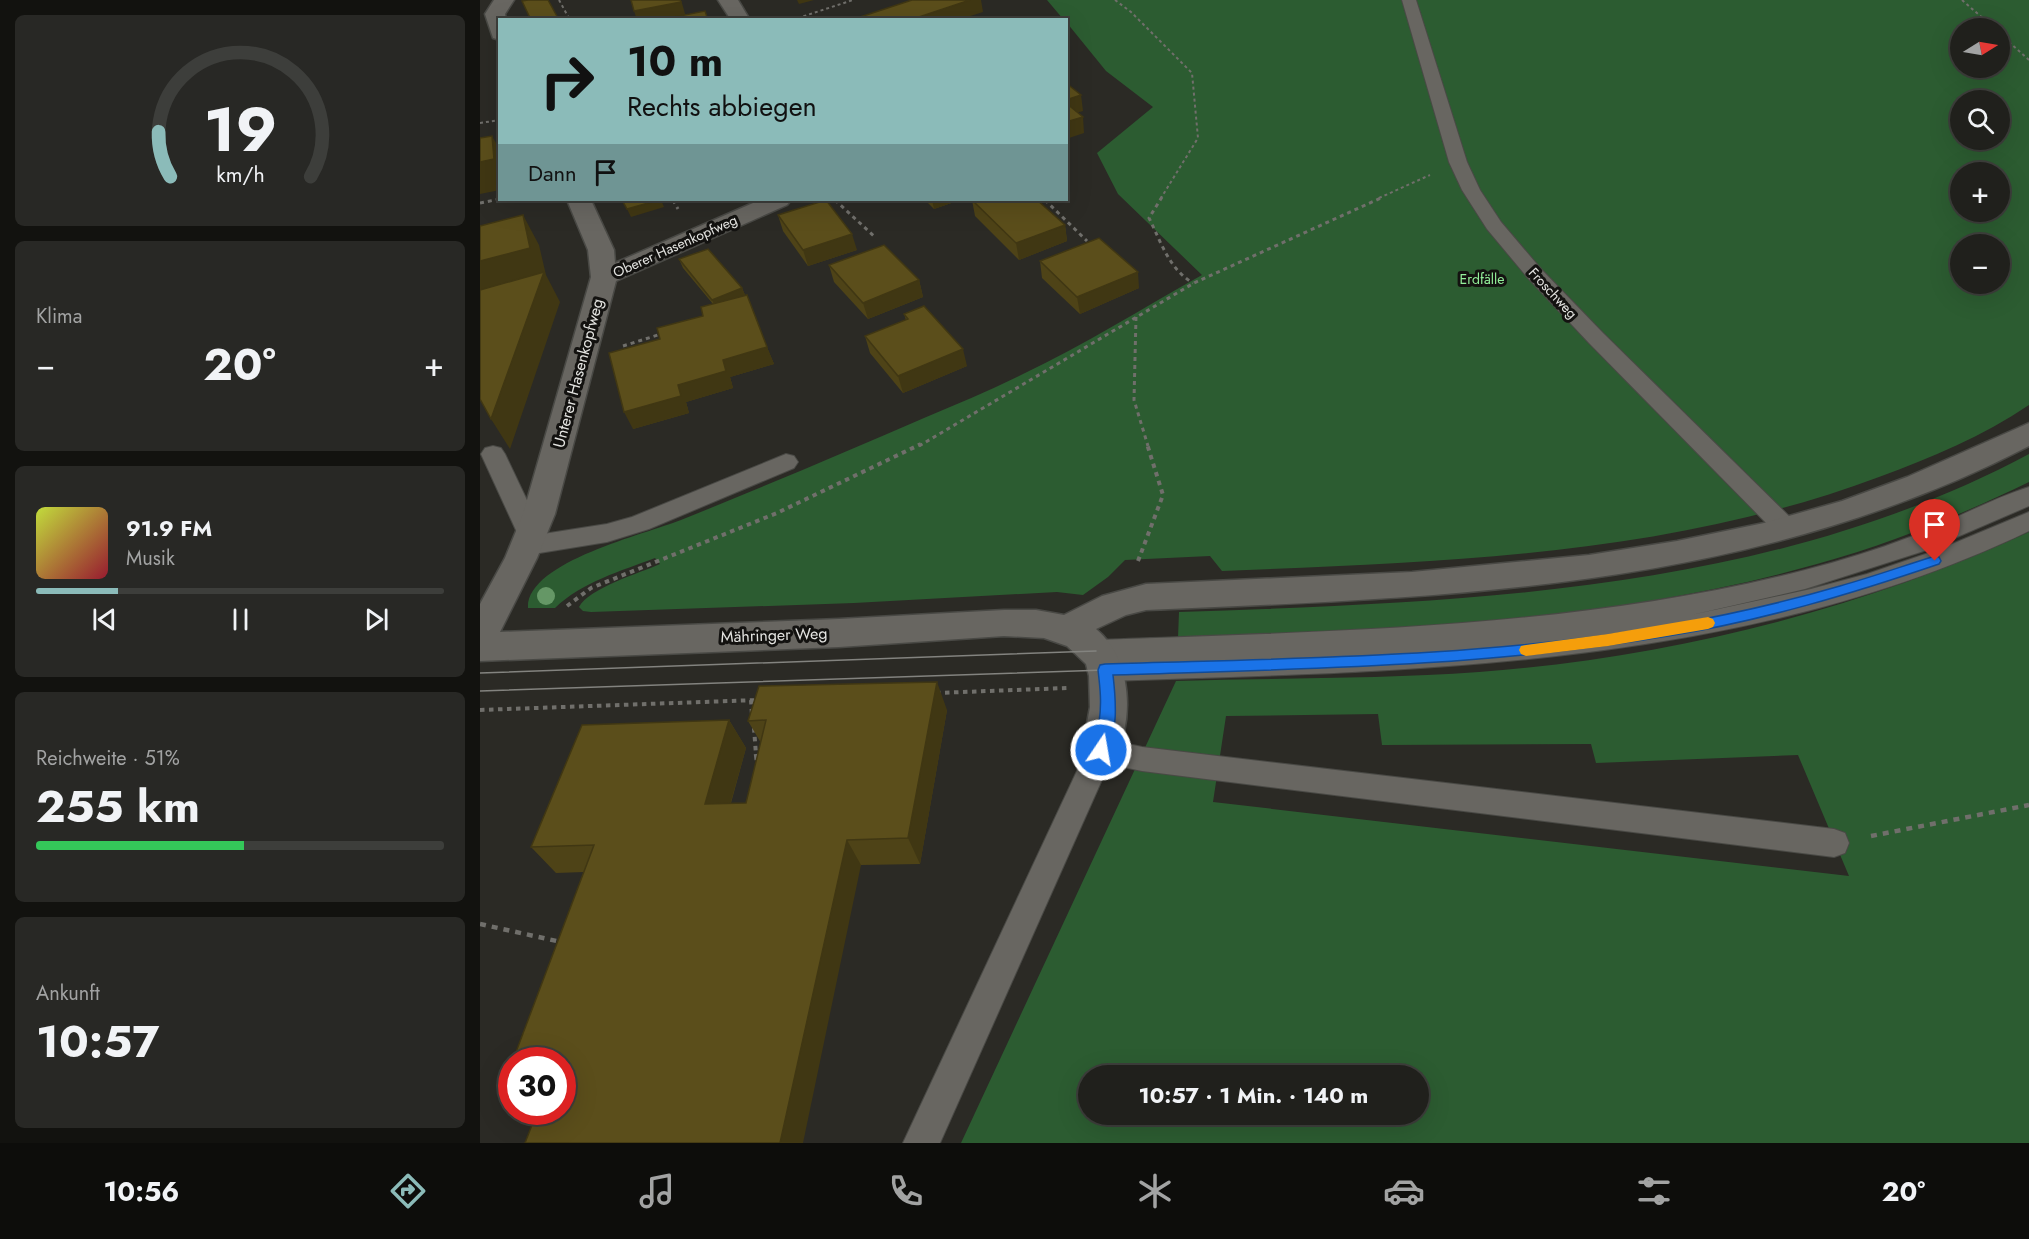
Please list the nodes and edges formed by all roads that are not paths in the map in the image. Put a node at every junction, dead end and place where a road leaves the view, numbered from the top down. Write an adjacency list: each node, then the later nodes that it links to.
1 (728, 0): 4 (street)
2 (1409, 0): 14 (lane, Froschweg)
3 (493, 9): 5 (street)
4 (740, 18)
5 (498, 27)
6 (579, 201): 8 (street, Unterer Hasenkopfweg)
7 (777, 201): 8 (street, Oberer Hasenkopfweg)
8 (604, 277): 15 (street, Unterer Hasenkopfweg)
9 (2029, 433): 14 (street)
10 (493, 454): 15 (lane)
11 (786, 462): 15 (lane)
12 (2029, 496): 19 (lane)
13 (2029, 521): 19 (lane)
14 (1787, 529): 16 (street)
15 (529, 541): 17 (street, Unterer Hasenkopfweg)
16 (1068, 630): 18 (street, Mähringer Weg); 19 (street)
17 (480, 637)
18 (480, 646)
19 (1103, 669): 20 (street)
20 (1101, 750): 21 (lane); 22 (lane)
21 (1834, 843)
22 (921, 1143)

